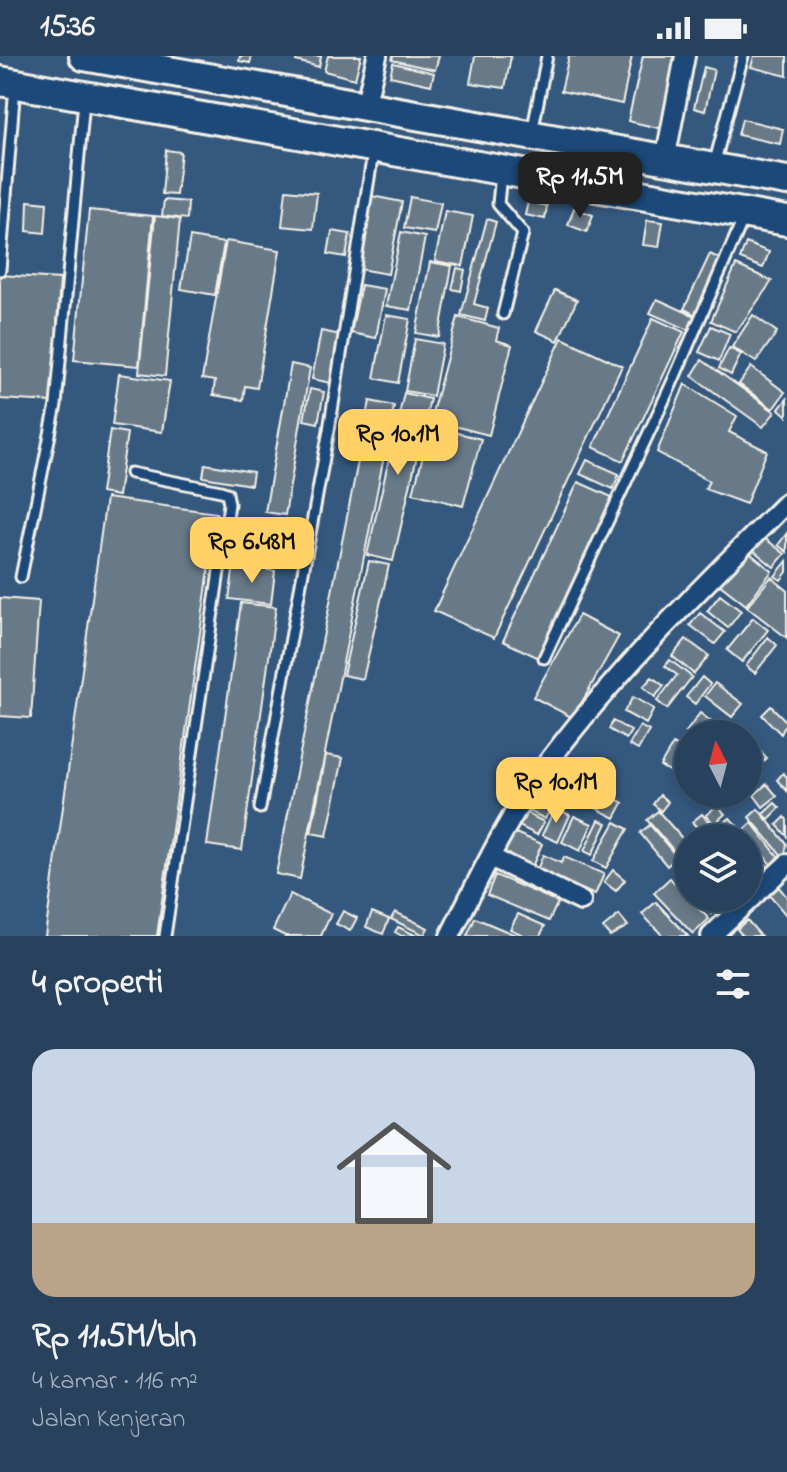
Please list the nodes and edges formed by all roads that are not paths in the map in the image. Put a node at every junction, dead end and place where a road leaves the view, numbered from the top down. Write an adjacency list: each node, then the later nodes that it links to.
1 (84, 56): 6 (main road)
2 (377, 56): 11 (street)
3 (547, 56): 13 (lane)
4 (685, 56): 15 (street)
5 (743, 56): 16 (lane)
6 (144, 67): 7 (main road); 10 (main road)
7 (211, 79): 11 (main road); 12 (main road)
8 (8, 82): 9 (main road); 21 (lane)
9 (85, 97): 10 (main road); 25 (lane)
10 (141, 105): 12 (main road)
11 (365, 107): 13 (main road)
12 (207, 118): 14 (main road)
13 (532, 136): 15 (main road)
14 (374, 147): 17 (main road); 27 (lane)
15 (665, 160): 16 (main road)
16 (713, 168): 18 (main road)
17 (502, 169): 19 (main road); 22 (lane)
18 (787, 181)
19 (745, 213): 20 (main road); 26 (lane)
20 (787, 221)
21 (0, 270)
22 (503, 314)
23 (131, 473): 31 (lane)
24 (787, 502): 28 (street)
25 (21, 577)
26 (544, 658)
27 (260, 808)
28 (490, 857): 30 (street); 32 (street)
29 (787, 864): 33 (street)
30 (581, 901)
31 (165, 936)
32 (450, 936)
33 (711, 936)

